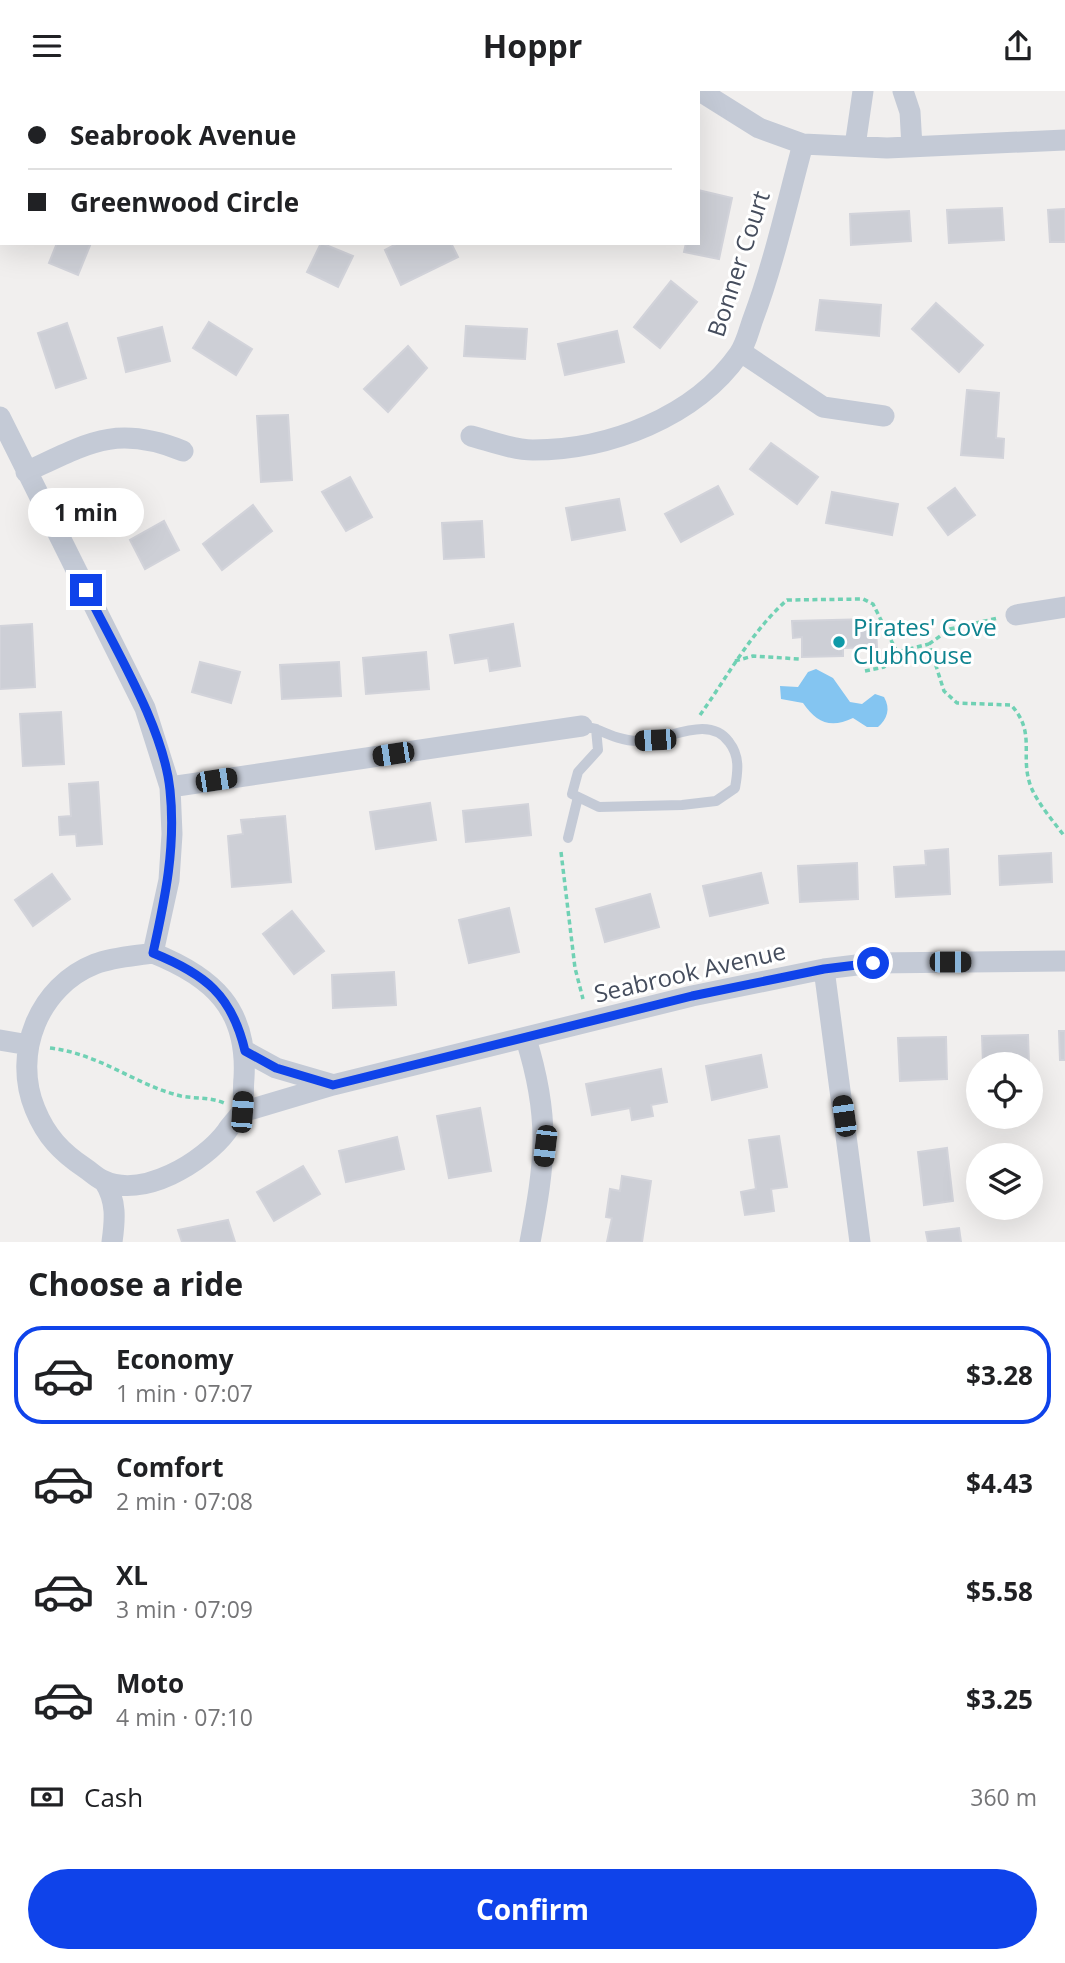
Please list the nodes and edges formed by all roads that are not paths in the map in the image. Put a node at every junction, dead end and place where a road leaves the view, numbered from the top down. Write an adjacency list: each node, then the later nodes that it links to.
1 (700, 91): 5 (street)
2 (863, 91): 6 (street)
3 (903, 91): 7 (street)
4 (1065, 140): 7 (street)
5 (803, 144): 6 (street); 8 (street, Bonner Court)
6 (855, 146): 7 (street)
7 (912, 147)
8 (741, 352): 9 (street); 11 (street, Bonner Court)
9 (884, 416)
10 (0, 417): 13 (street)
11 (471, 436)
12 (183, 451): 13 (street)
13 (26, 472): 17 (street)
14 (1065, 607): 15 (street)
15 (1016, 615)
16 (589, 728): 17 (street); 18 (lane); 18 (lane)
17 (170, 787): 20 (street)
18 (578, 797): 19 (lane)
19 (564, 843)
20 (153, 953): 25 (street); 26 (street)
21 (1065, 961): 22 (street, Seabrook Avenue)
22 (824, 969): 23 (street, Seabrook Avenue); 34 (street)
23 (526, 1039): 27 (street, Seabrook Avenue); 33 (street)
24 (0, 1040): 25 (street)
25 (37, 1046): 29 (street)
26 (245, 1051): 27 (street); 28 (street)
27 (333, 1085): 28 (street, Seabrook Avenue)
28 (236, 1109): 30 (street)
29 (104, 1181): 30 (street); 31 (street)
30 (135, 1183): 31 (street)
31 (116, 1216): 32 (street)
32 (112, 1242)
33 (530, 1242)
34 (860, 1242)

